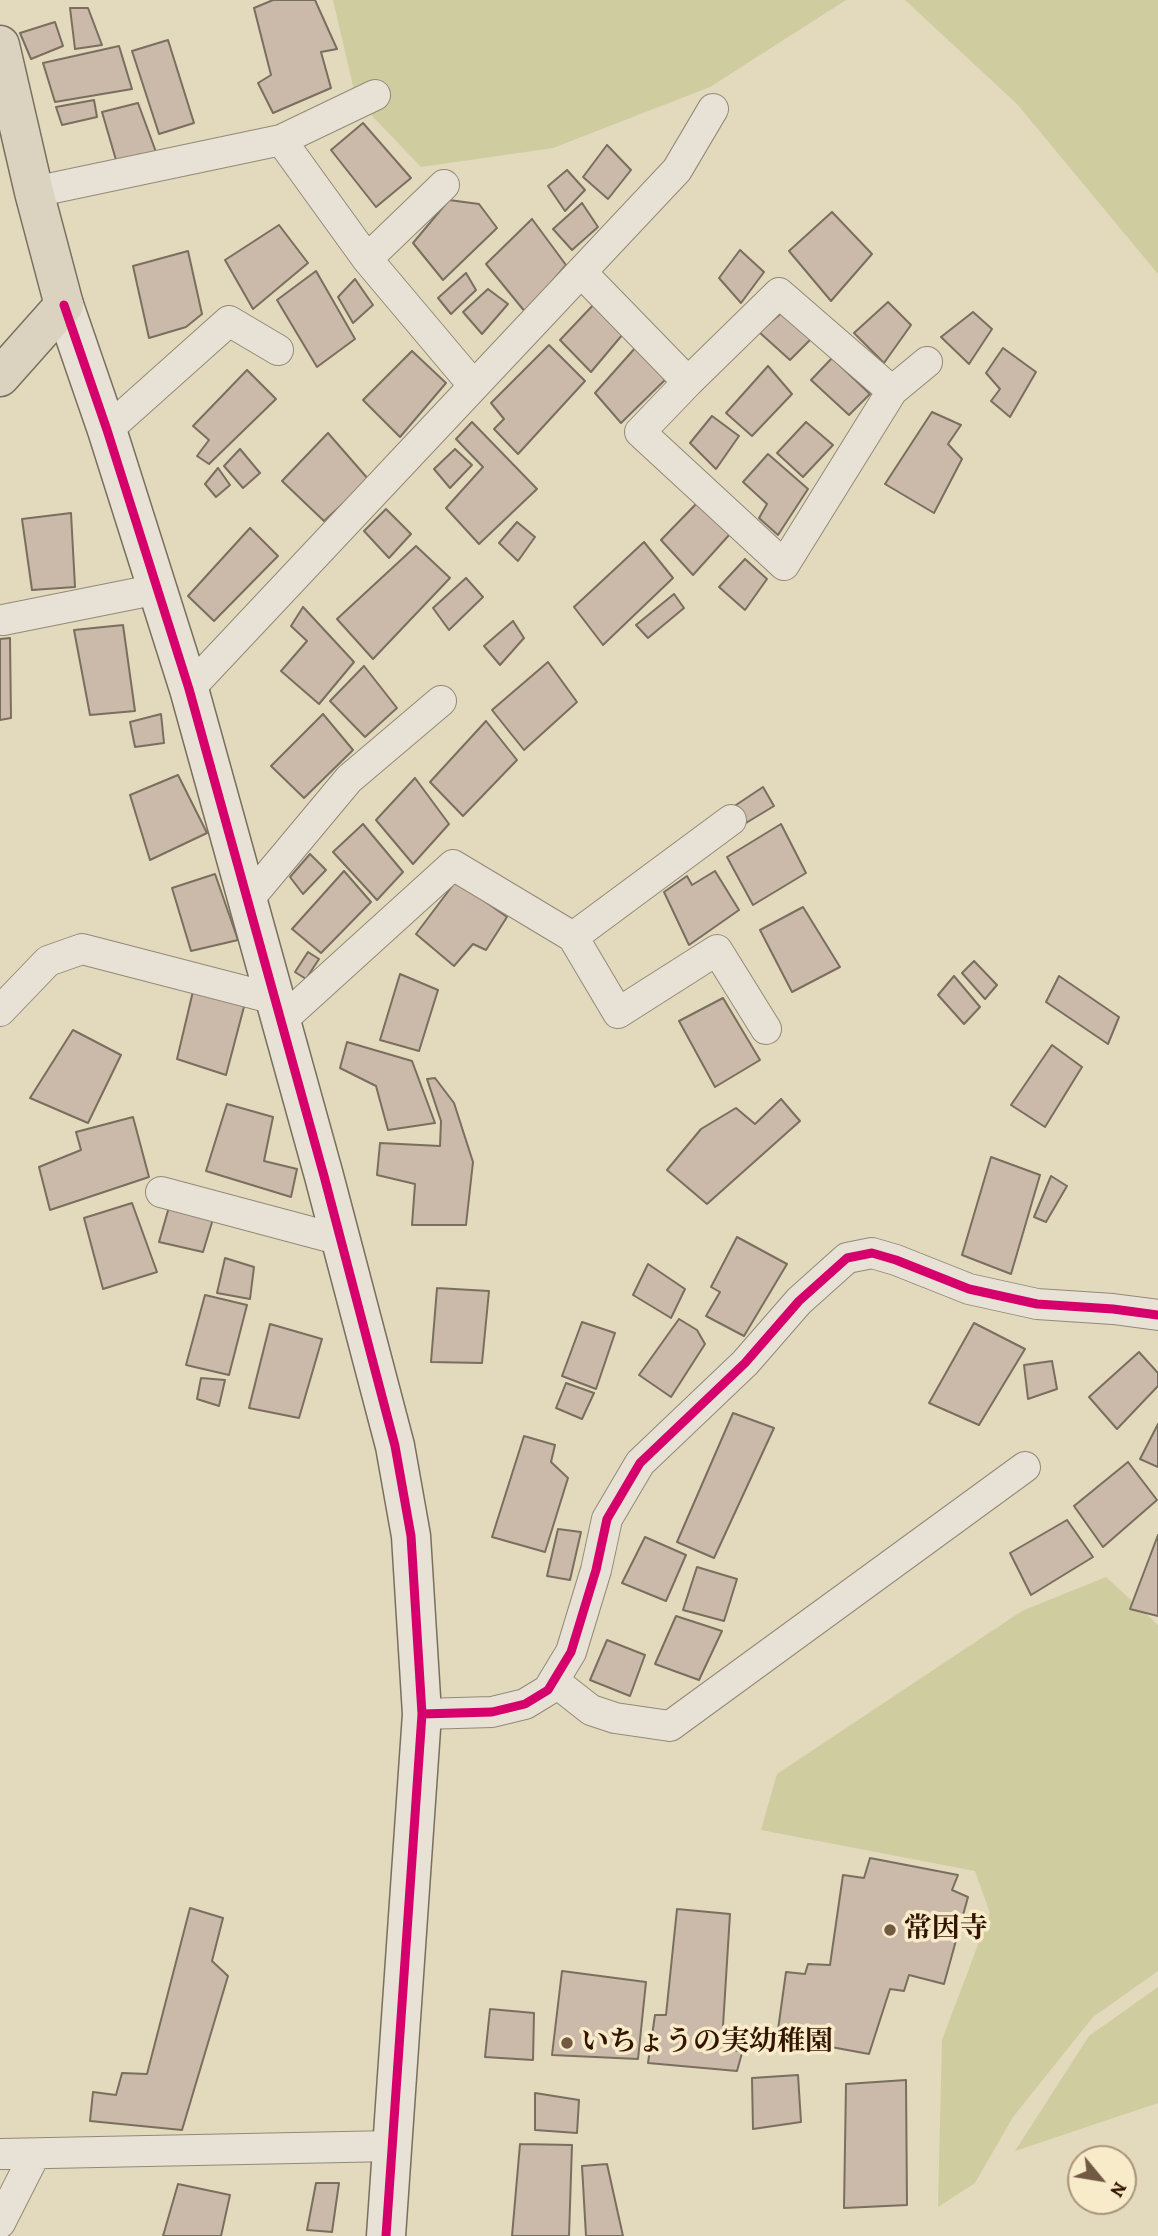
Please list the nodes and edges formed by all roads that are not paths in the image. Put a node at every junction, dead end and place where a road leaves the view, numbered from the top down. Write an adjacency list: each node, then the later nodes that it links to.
1 (0, 45): 6 (main road)
2 (375, 95): 4 (street)
3 (713, 109): 8 (street)
4 (281, 140): 6 (street); 7 (street)
5 (444, 185): 7 (street)
6 (34, 192): 9 (main road)
7 (367, 259): 14 (street)
8 (581, 272): 13 (street); 14 (street)
9 (64, 305): 12 (main road); 16 (street)
10 (278, 350): 16 (street)
11 (927, 362): 15 (street)
12 (0, 377)
13 (688, 382): 15 (street); 15 (street)
14 (474, 386): 19 (street)
15 (892, 391)
16 (107, 430): 17 (street)
17 (158, 589): 18 (street); 19 (street)
18 (3, 620)
19 (189, 689): 22 (street)
20 (441, 701): 22 (street)
21 (731, 820): 23 (street)
22 (248, 900): 24 (street)
23 (573, 937): 24 (street); 26 (street)
24 (278, 1010): 25 (street); 28 (street)
25 (0, 1011)
26 (766, 1029)
27 (162, 1192): 28 (street)
28 (341, 1240): 32 (street)
29 (1158, 1315): 31 (street)
30 (1025, 1467): 31 (street)
31 (554, 1681): 32 (street)
32 (422, 1714): 33 (street)
33 (393, 2146): 35 (street); 37 (street)
34 (0, 2154): 35 (street)
35 (35, 2154): 36 (street)
36 (0, 2223)
37 (387, 2236)

